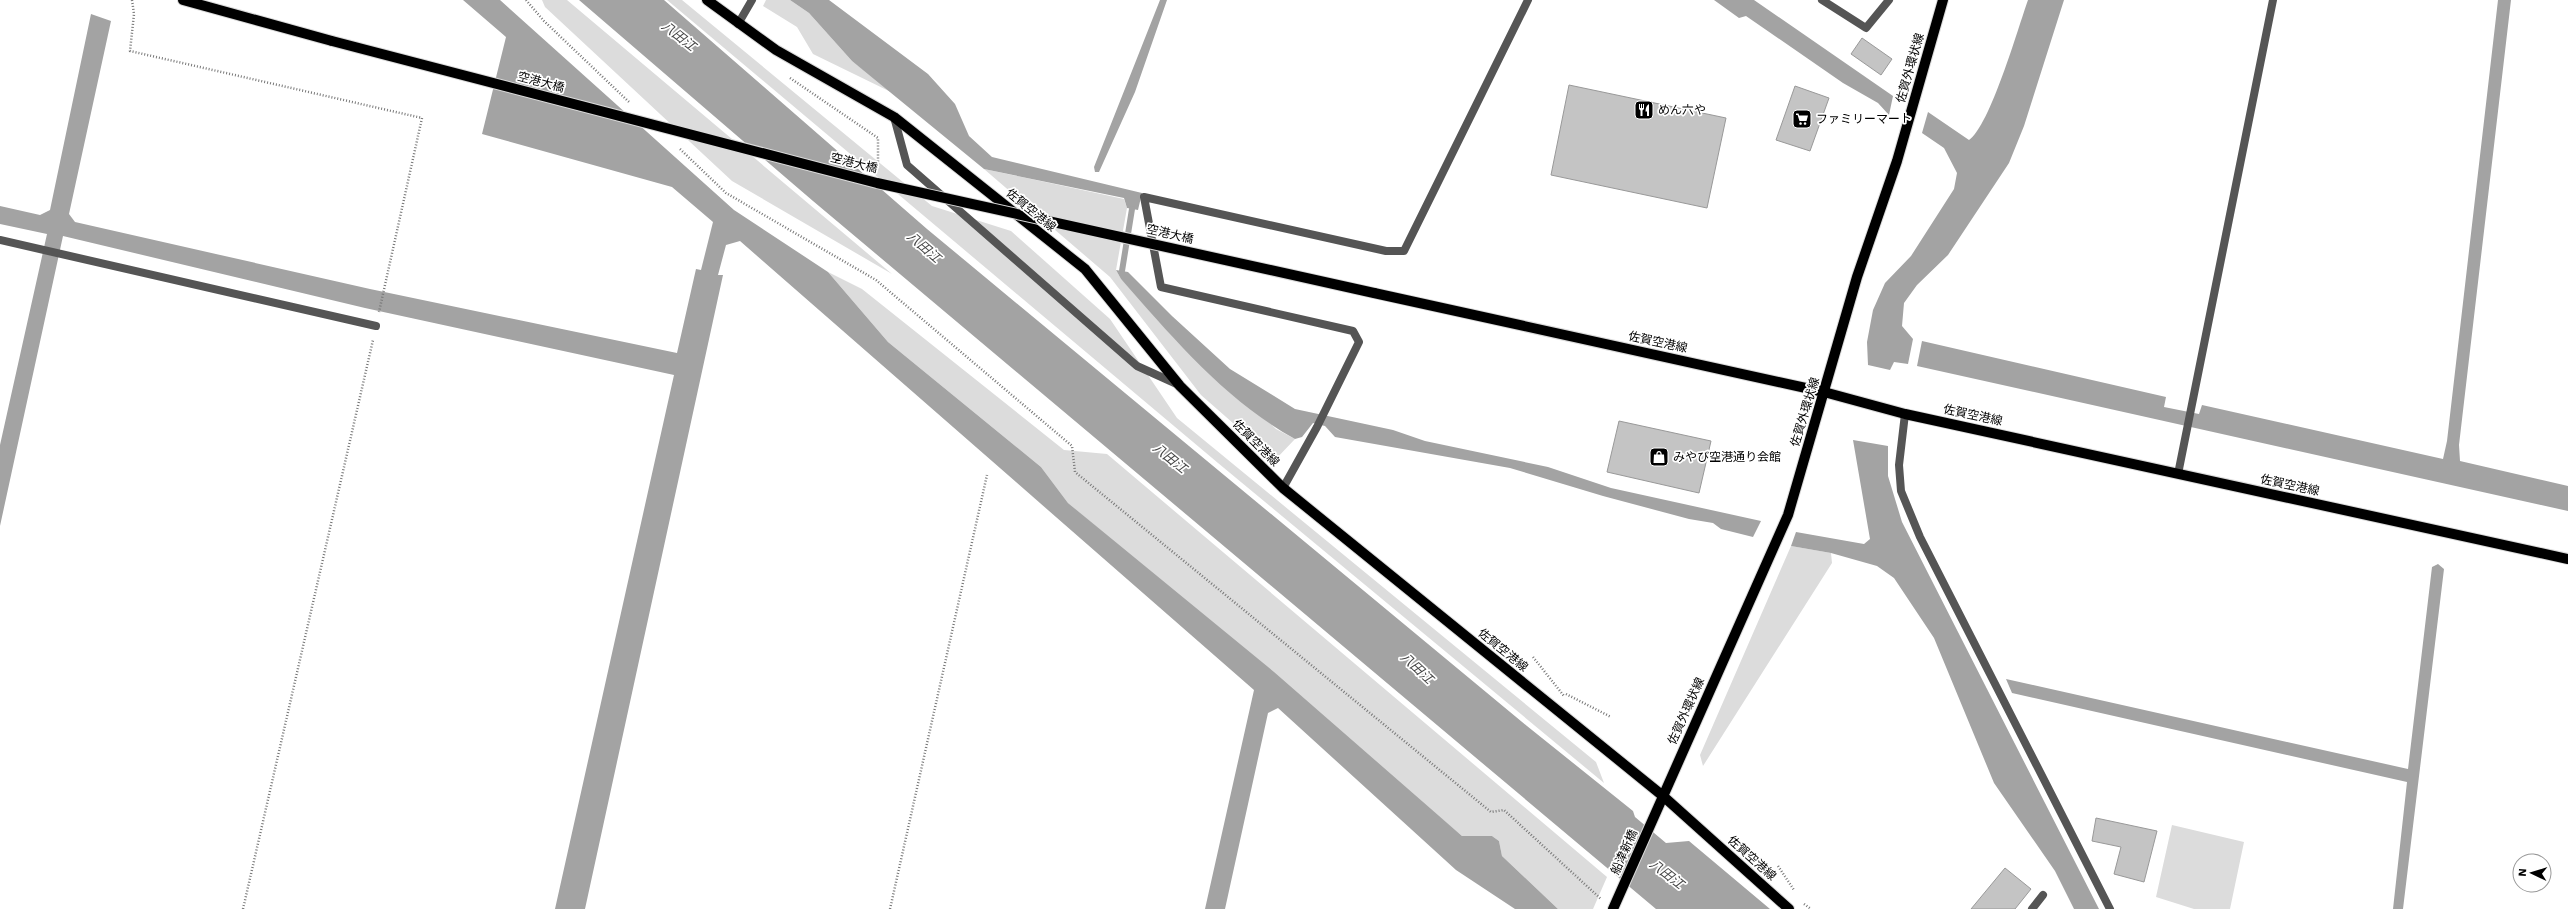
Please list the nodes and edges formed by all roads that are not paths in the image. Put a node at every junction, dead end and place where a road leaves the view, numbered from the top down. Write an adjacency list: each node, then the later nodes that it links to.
1 (183, 0): 12 (main road, 空港大橋, bridge)
2 (707, 0): 9 (main road, 佐賀空港線)
3 (752, 0): 9 (street)
4 (1528, 0): 18 (street)
5 (1823, 0): 6 (street)
6 (1889, 0)
7 (1943, 0): 15 (main road, 佐賀外環状線)
8 (2273, 0): 17 (street)
9 (738, 24): 10 (main road, 佐賀空港線)
10 (894, 117): 14 (main road, 佐賀空港線); 14 (street)
11 (0, 240): 13 (street)
12 (1374, 293): 15 (main road, 佐賀空港線)
13 (376, 326)
14 (1180, 386): 18 (main road, 佐賀空港線)
15 (1824, 392): 16 (main road, 佐賀空港線); 20 (main road, 佐賀外環状線)
16 (1905, 414): 17 (main road, 佐賀空港線); 26 (street)
17 (2178, 474): 19 (main road, 佐賀空港線)
18 (1283, 488): 20 (main road, 佐賀空港線)
19 (2568, 559)
20 (1662, 796): 21 (main road, 佐賀外環状線); 24 (main road, 佐賀空港線)
21 (1654, 817): 23 (main road, 船津新橋)
22 (2043, 895): 25 (street)
23 (1613, 909)
24 (1789, 909)
25 (2032, 909)
26 (2110, 909)

